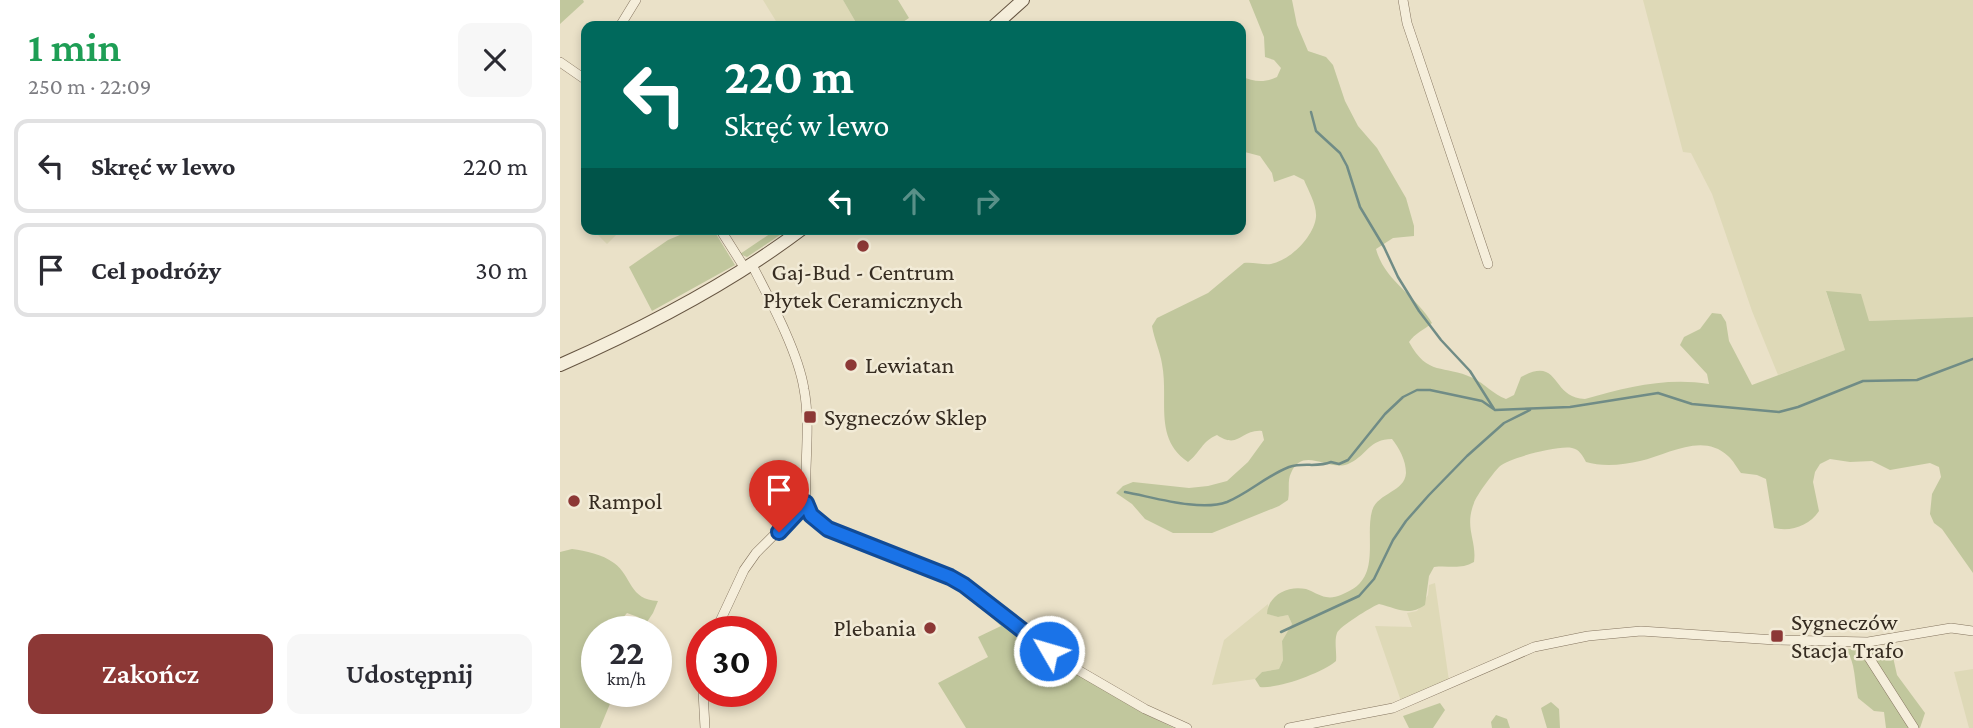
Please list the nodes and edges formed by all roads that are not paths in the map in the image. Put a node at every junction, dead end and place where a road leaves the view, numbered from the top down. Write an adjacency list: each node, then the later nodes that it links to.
1 (636, 0): 4 (street)
2 (1023, 0): 5 (street)
3 (1403, 0): 10 (street)
4 (623, 21)
5 (1000, 21)
6 (560, 62): 7 (street)
7 (581, 77)
8 (724, 235): 11 (street)
9 (793, 235): 11 (street)
10 (1489, 264)
11 (748, 265): 12 (street); 13 (street)
12 (560, 365)
13 (806, 503): 14 (street); 19 (street)
14 (722, 616)
15 (1973, 631): 16 (street)
16 (1859, 642): 20 (street); 21 (street)
17 (704, 707): 18 (street)
18 (705, 728)
19 (1187, 728)
20 (1289, 728)
21 (1914, 728)

